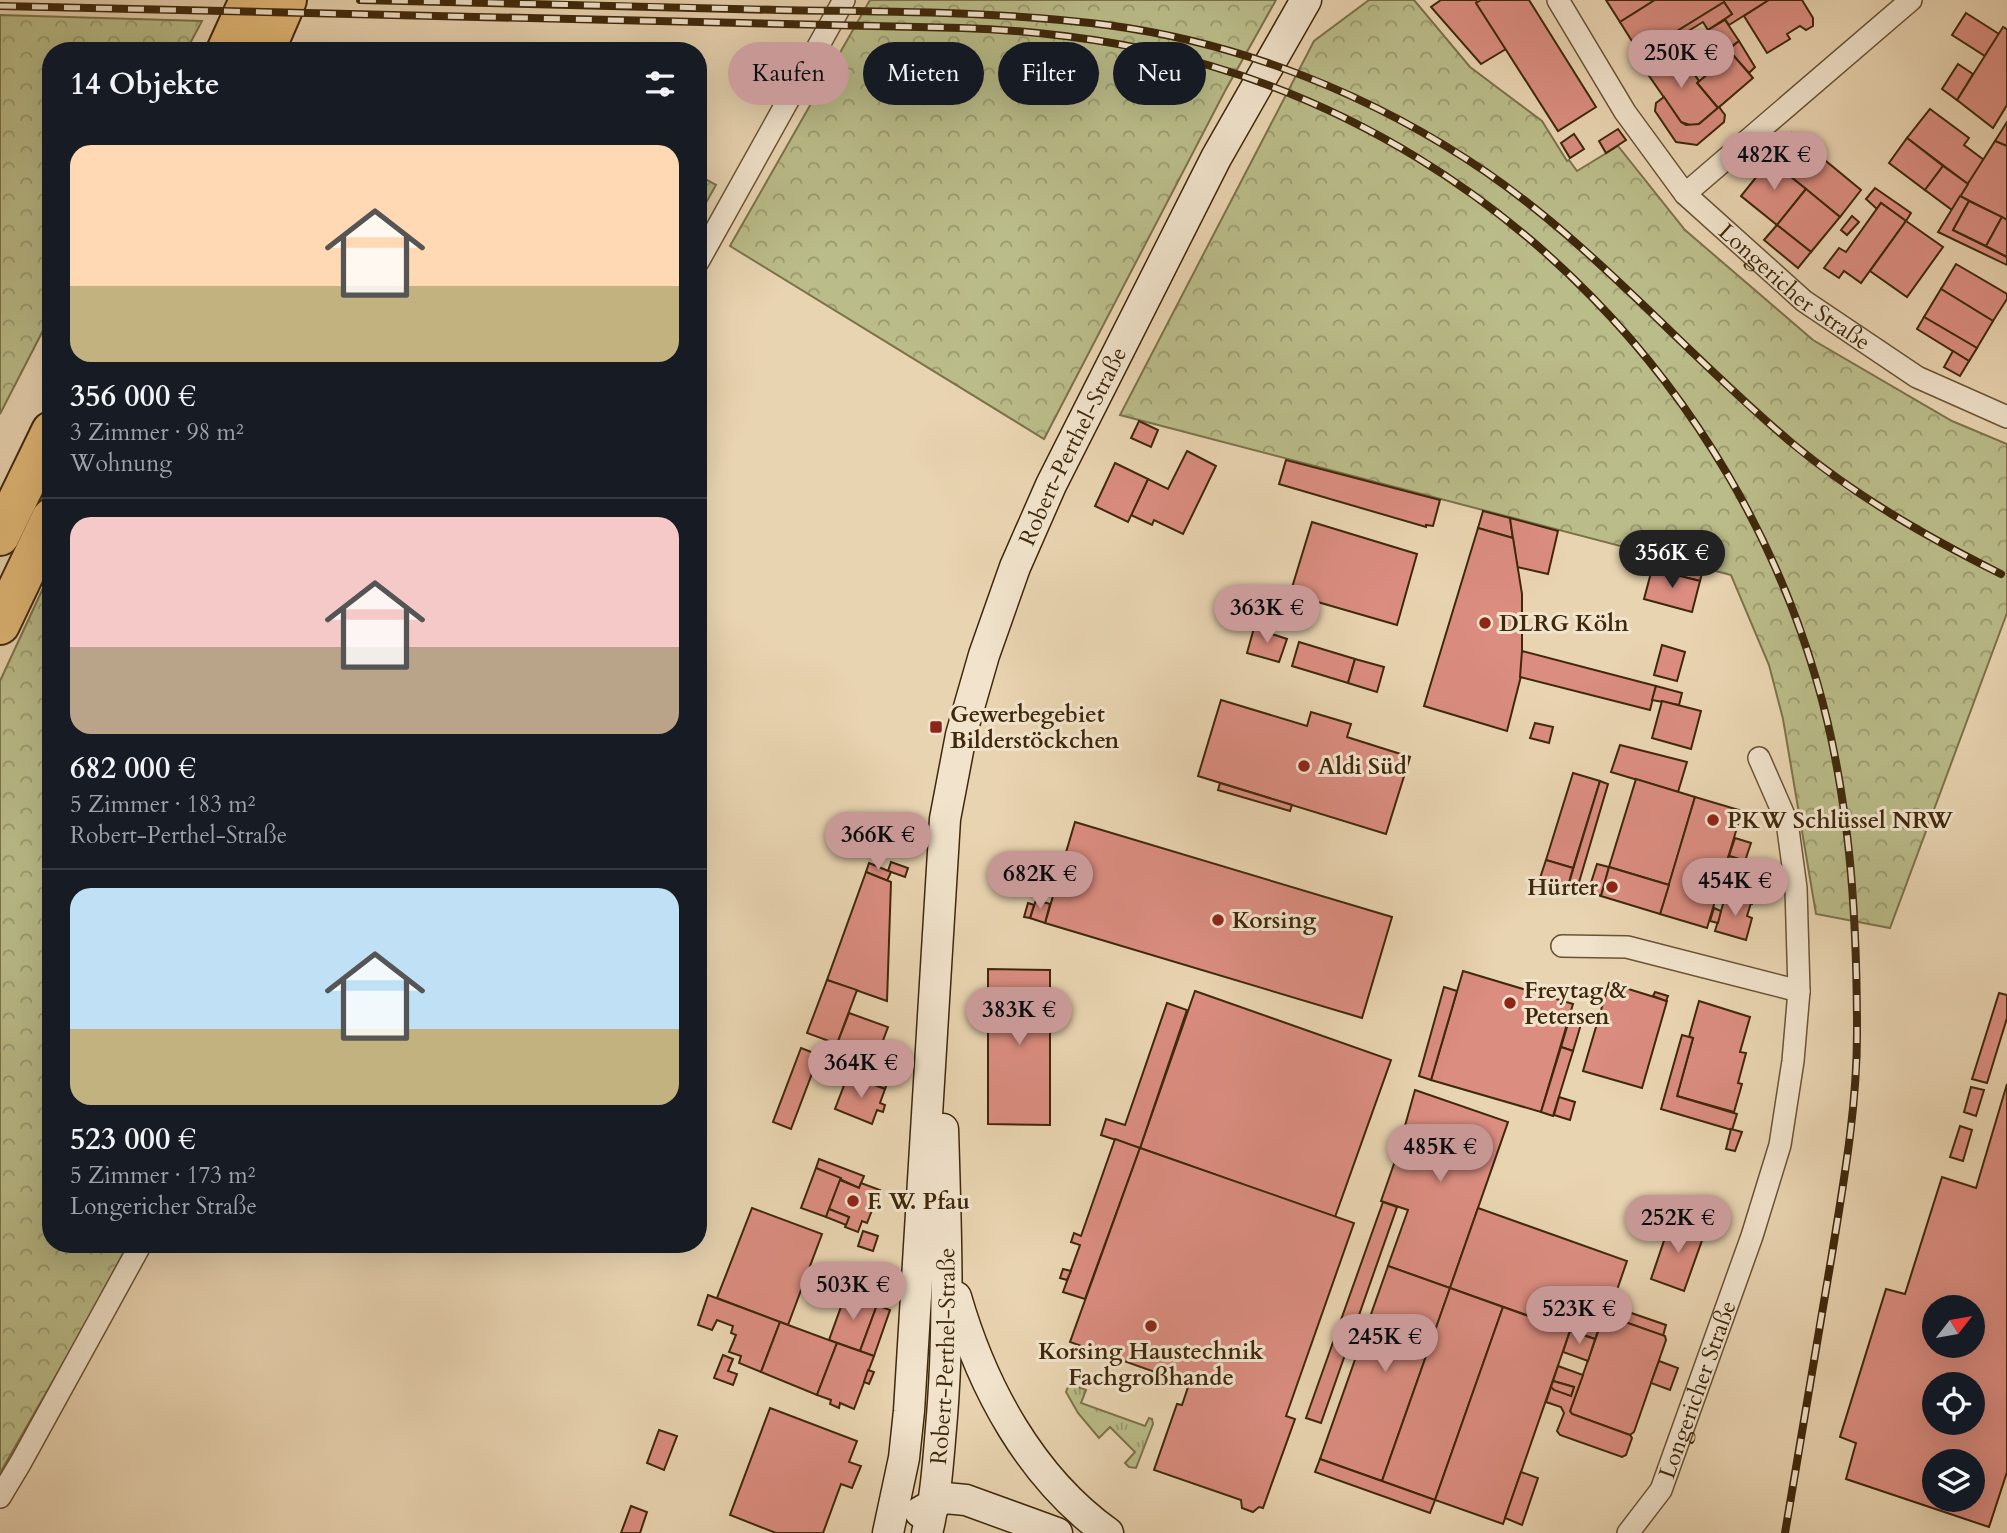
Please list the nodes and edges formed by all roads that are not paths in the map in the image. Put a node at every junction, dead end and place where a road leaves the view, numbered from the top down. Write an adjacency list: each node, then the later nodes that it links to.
1 (249, 0): 7 (highway)
2 (287, 0): 8 (highway)
3 (844, 0): 10 (street)
4 (1306, 0): 17 (street, Robert-Perthel-Straße)
5 (1558, 0): 9 (street, Longericher Straße)
6 (1911, 0): 9 (street)
7 (230, 42)
8 (269, 42)
9 (1685, 194): 11 (street, Longericher Straße)
10 (707, 246)
11 (2007, 417)
12 (42, 449): 13 (highway)
13 (0, 536)
14 (42, 537): 15 (highway)
15 (0, 625)
16 (1759, 758): 19 (street, Longericher Straße)
17 (937, 926): 21 (street, Robert-Perthel-Straße); 22 (street, Robert-Perthel-Straße)
18 (1562, 946): 19 (street)
19 (1799, 991): 31 (street, Longericher Straße)
20 (136, 1253): 23 (street)
21 (948, 1267): 24 (street, Robert-Perthel-Straße); 30 (street)
22 (904, 1458): 24 (street); 25 (street, Robert-Perthel-Straße)
23 (0, 1497)
24 (934, 1504): 26 (street); 27 (street, Robert-Perthel-Straße); 28 (street); 29 (street)
25 (888, 1533)
26 (895, 1533)
27 (927, 1533)
28 (1018, 1533)
29 (1057, 1533)
30 (1108, 1533)
31 (1628, 1533)

